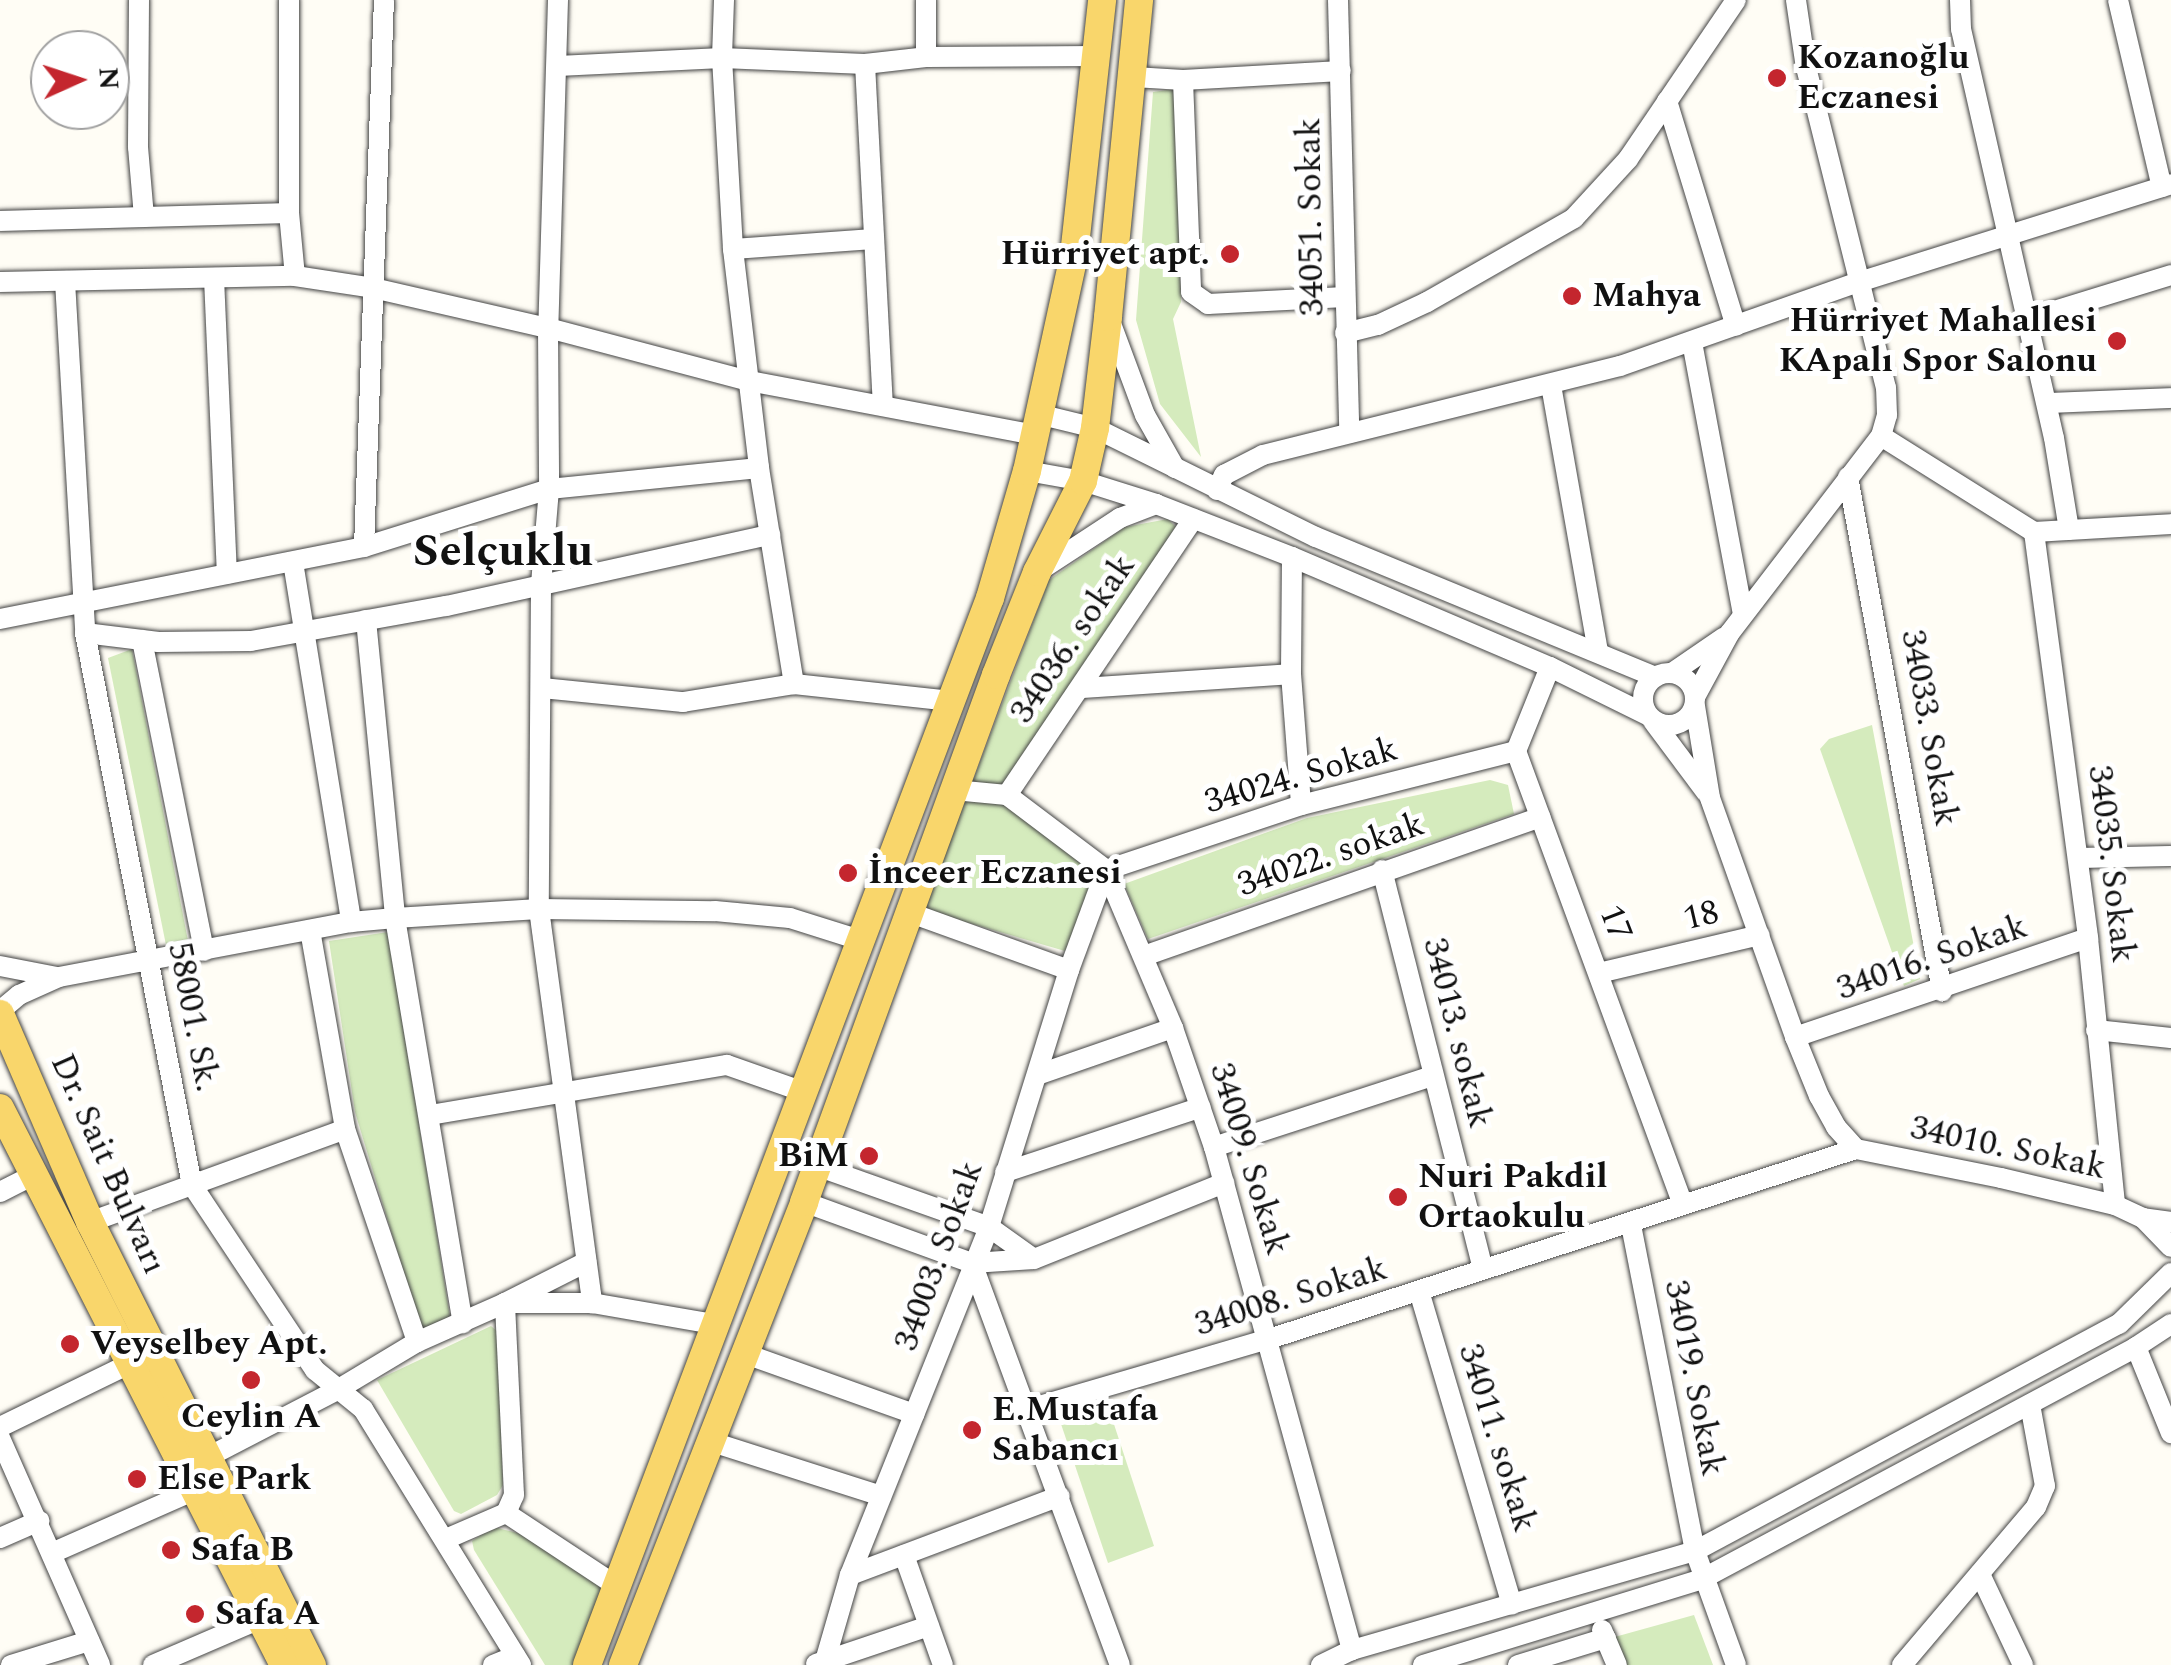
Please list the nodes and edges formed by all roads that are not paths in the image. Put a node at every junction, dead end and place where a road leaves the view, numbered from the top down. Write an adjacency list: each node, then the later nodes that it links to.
1 (140, 0): 26 (street)
2 (290, 0): 25 (street)
3 (384, 0): 37 (street)
4 (558, 0): 19 (street)
5 (724, 0): 17 (street)
6 (926, 0): 16 (street)
7 (1102, 0): 15 (main road)
8 (1139, 0): 21 (main road)
9 (1338, 0): 20 (street, 34051. Sokak)
10 (1736, 0): 23 (street)
11 (1778, 0): 14 (street)
12 (1960, 0): 28 (street)
13 (2118, 0): 24 (street)
14 (1796, 8): 36 (street)
15 (1098, 56): 16 (street); 50 (main road)
16 (926, 57): 18 (street)
17 (722, 58): 18 (street); 19 (street); 30 (street)
18 (864, 64): 29 (street)
19 (558, 66): 42 (street)
20 (1341, 71): 22 (street); 38 (street, 34051. Sokak)
21 (1134, 77): 22 (street); 39 (main road)
22 (1183, 80): 38 (street)
23 (1667, 101): 41 (street); 43 (street)
24 (2166, 185): 28 (street)
25 (289, 213): 26 (street); 31 (street)
26 (144, 217): 27 (street)
27 (0, 221)
28 (2010, 236): 36 (street); 40 (street)
29 (874, 240): 30 (street); 49 (street)
30 (734, 249): 45 (street)
31 (296, 276): 33 (street); 37 (street)
32 (2171, 276): 40 (street)
33 (214, 278): 34 (street); 71 (street)
34 (65, 281): 35 (street); 73 (street, 58001. Sk.)
35 (0, 282)
36 (1858, 282): 41 (street); 53 (street)
37 (374, 288): 42 (street); 67 (street)
38 (1345, 297): 43 (street, 34051. Sokak)
39 (1108, 317): 51 (main road); 56 (street)
40 (2028, 318): 48 (street)
41 (1736, 326): 44 (street)
42 (548, 328): 45 (street); 59 (street)
43 (1344, 333): 52 (street, 34051. Sokak)
44 (1692, 342): 46 (street); 74 (street)
45 (749, 381): 49 (street); 54 (street)
46 (1551, 385): 52 (street); 81 (street)
47 (2171, 398): 48 (street)
48 (2046, 403): 64 (street)
49 (882, 406): 50 (street)
50 (1036, 424): 51 (street); 55 (main road)
51 (1096, 428): 56 (street); 58 (main road)
52 (1349, 433): 60 (street)
53 (1881, 436): 57 (street); 65 (street)
54 (759, 468): 59 (street); 66 (street)
55 (1027, 470): 58 (street); 89 (main road)
56 (1176, 470): 60 (street)
57 (1848, 477): 74 (street); 116 (street, 34033. Sokak)
58 (1084, 481): 61 (street); 70 (main road)
59 (548, 489): 67 (street); 72 (street)
60 (1217, 490): 81 (street)
61 (1156, 504): 62 (street); 70 (street)
62 (1192, 519): 68 (street); 87 (street, 34036. sokak)
63 (2171, 524): 64 (street)
64 (2068, 530): 65 (street)
65 (2034, 532): 98 (street, 34035. Sokak)
66 (770, 535): 72 (street); 85 (street)
67 (364, 547): 69 (street)
68 (1292, 557): 82 (street); 83 (street)
69 (293, 562): 71 (street); 78 (street)
70 (1037, 572): 92 (main road)
71 (228, 574): 73 (street)
72 (541, 585): 76 (street); 86 (street)
73 (82, 604): 75 (street); 77 (street, 58001. Sk.)
74 (1743, 614): 79 (street)
75 (0, 619)
76 (366, 620): 78 (street); 103 (street)
77 (86, 632): 80 (street); 111 (street, 58001. Sk.)
78 (304, 632): 80 (street); 104 (street)
79 (1729, 634): 84 (street); 88 (street)
80 (142, 640): 109 (street)
81 (1598, 652): 84 (street)
82 (1550, 666): 90 (street); 91 (street)
83 (1291, 674): 87 (street); 95 (street)
84 (1664, 675): 88 (street); 90 (street)
85 (794, 684): 86 (street); 89 (street)
86 (542, 688): 101 (street)
87 (1081, 688): 93 (street, 34036. sokak)
88 (1695, 701): 90 (street); 94 (street)
89 (951, 702): 108 (main road)
90 (1650, 718): 94 (street)
91 (1516, 751): 95 (street, 34024. Sokak); 96 (street, 17)
92 (954, 790): 93 (street); 102 (main road)
93 (1007, 795): 99 (street)
94 (1710, 798): 106 (street)
95 (1302, 805): 99 (street, 34024. Sokak)
96 (1540, 817): 100 (street, 34022. sokak); 114 (street, 17)
97 (2171, 856): 98 (street)
98 (2078, 858): 107 (street, 34035. Sokak)
99 (1106, 870): 110 (street, 34009. Sokak); 113 (street, 34003. Sokak)
100 (1382, 870): 110 (street, 34022. sokak); 123 (street, 34013. sokak)
101 (539, 908): 103 (street); 108 (street); 125 (street)
102 (908, 912): 113 (street); 132 (main road)
103 (396, 918): 104 (street); 128 (street)
104 (351, 922): 105 (street)
105 (310, 930): 109 (street); 129 (street)
106 (1760, 935): 114 (street, 18); 120 (street)
107 (2088, 938): 116 (street, 34016. Sokak); 119 (street, 34035. Sokak)
108 (863, 941): 124 (main road)
109 (204, 951): 111 (street)
110 (1144, 956): 118 (street, 34009. Sokak)
111 (149, 962): 115 (street); 136 (street, 58001. Sk.)
112 (0, 966): 115 (street)
113 (1069, 970): 122 (street, 34003. Sokak)
114 (1600, 974): 139 (street, 17)
115 (59, 977): 117 (street)
116 (1942, 991): 120 (street, 34016. Sokak)
117 (0, 1012): 142 (main road, Dr. Sait Bulvarı)
118 (1173, 1028): 122 (street); 126 (street, 34009. Sokak)
119 (2096, 1030): 121 (street); 140 (street, 34035. Sokak)
120 (1795, 1037): 131 (street)
121 (2171, 1038)
122 (1037, 1075): 133 (street, 34003. Sokak)
123 (1434, 1076): 130 (street); 150 (street, 34013. sokak)
124 (804, 1092): 125 (street); 156 (main road)
125 (563, 1094): 128 (street); 148 (street)
126 (1202, 1107): 130 (street, 34009. Sokak); 133 (street)
127 (0, 1108): 134 (main road, Dr. Sait Bulvarı)
128 (430, 1115): 155 (street)
129 (345, 1130): 136 (street); 159 (street)
130 (1214, 1147): 135 (street, 34009. Sokak)
131 (1856, 1148): 139 (street, 34008. Sokak); 140 (street, 34010. Sokak)
132 (817, 1166): 138 (main road); 145 (street)
133 (1005, 1172): 145 (street, 34003. Sokak)
134 (35, 1174): 137 (street); 162 (main road, Dr. Sait Bulvarı)
135 (1224, 1183): 147 (street); 158 (street, 34009. Sokak)
136 (192, 1186): 142 (street); 163 (street, 58001. Sk.)
137 (0, 1192)
138 (804, 1202): 149 (street); 161 (main road)
139 (1684, 1204): 144 (street, 34008. Sokak)
140 (2115, 1205): 141 (street, 34010. Sokak)
141 (2143, 1218): 143 (street); 146 (street)
142 (90, 1222): 171 (main road, Dr. Sait Bulvarı)
143 (2171, 1222)
144 (1631, 1225): 150 (street, 34008. Sokak); 179 (street, 34019. Sokak)
145 (989, 1226): 147 (street); 149 (street, 34003. Sokak)
146 (2171, 1247)
147 (1034, 1259): 149 (street)
148 (586, 1262): 153 (street); 154 (street)
149 (972, 1263): 165 (street); 166 (street, 34003. Sokak)
150 (1483, 1269): 152 (street, 34008. Sokak)
151 (2171, 1272): 179 (street)
152 (1418, 1291): 158 (street, 34008. Sokak); 186 (street, 34011. sokak)
153 (592, 1303): 154 (street); 156 (street)
154 (505, 1304): 155 (street); 175 (street)
155 (463, 1323): 159 (street)
156 (714, 1324): 185 (main road)
157 (2171, 1324): 160 (street)
158 (1269, 1339): 165 (street, 34008. Sokak); 192 (street, 34009. Sokak)
159 (417, 1342): 163 (street)
160 (2136, 1347): 164 (street); 168 (street)
161 (743, 1352): 166 (street); 170 (main road)
162 (132, 1362): 167 (street); 172 (main road, Dr. Sait Bulvarı)
163 (337, 1390): 171 (street); 178 (street, 58001. Sk.)
164 (2030, 1404): 182 (street); 184 (street)
165 (1029, 1409): 174 (street)
166 (914, 1414): 173 (street, 34003. Sokak)
167 (0, 1427)
168 (2171, 1433)
169 (0, 1438): 176 (street)
170 (709, 1441): 173 (street); 202 (main road)
171 (208, 1457): 199 (main road, Dr. Sait Bulvarı)
172 (197, 1489): 180 (street); 188 (main road, Dr. Sait Bulvarı)
173 (881, 1496): 183 (street, 34003. Sokak)
174 (1060, 1496): 181 (street); 204 (street)
175 (506, 1513): 178 (street); 185 (street)
176 (39, 1521): 177 (street); 180 (street)
177 (0, 1538)
178 (446, 1539): 193 (street, 58001. Sk.)
179 (1694, 1547): 184 (street, 34019. Sokak); 186 (street)
180 (52, 1553): 191 (street)
181 (904, 1555): 183 (street); 189 (street)
182 (1980, 1574): 210 (street); 211 (street)
183 (850, 1575): 194 (street, 34003. Sokak)
184 (1702, 1580): 187 (street); 209 (street, 34019. Sokak)
185 (615, 1585): 201 (main road)
186 (1512, 1604): 192 (street)
187 (1594, 1612): 190 (street); 206 (street)
188 (262, 1618): 197 (street); 198 (main road, Dr. Sait Bulvarı)
189 (930, 1626): 194 (street); 203 (street)
190 (1606, 1638): 207 (street); 208 (street)
191 (89, 1641): 195 (street); 196 (street)
192 (1352, 1650): 205 (street)
193 (518, 1660): 200 (street)
194 (822, 1664)
195 (10, 1665)
196 (100, 1665)
197 (154, 1665)
198 (283, 1665)
199 (312, 1665)
200 (493, 1665)
201 (587, 1665)
202 (623, 1665)
203 (944, 1665)
204 (1120, 1665)
205 (1321, 1665)
206 (1422, 1665)
207 (1518, 1665)
208 (1617, 1665)
209 (1736, 1665)
210 (1902, 1665)
211 (2023, 1665)

